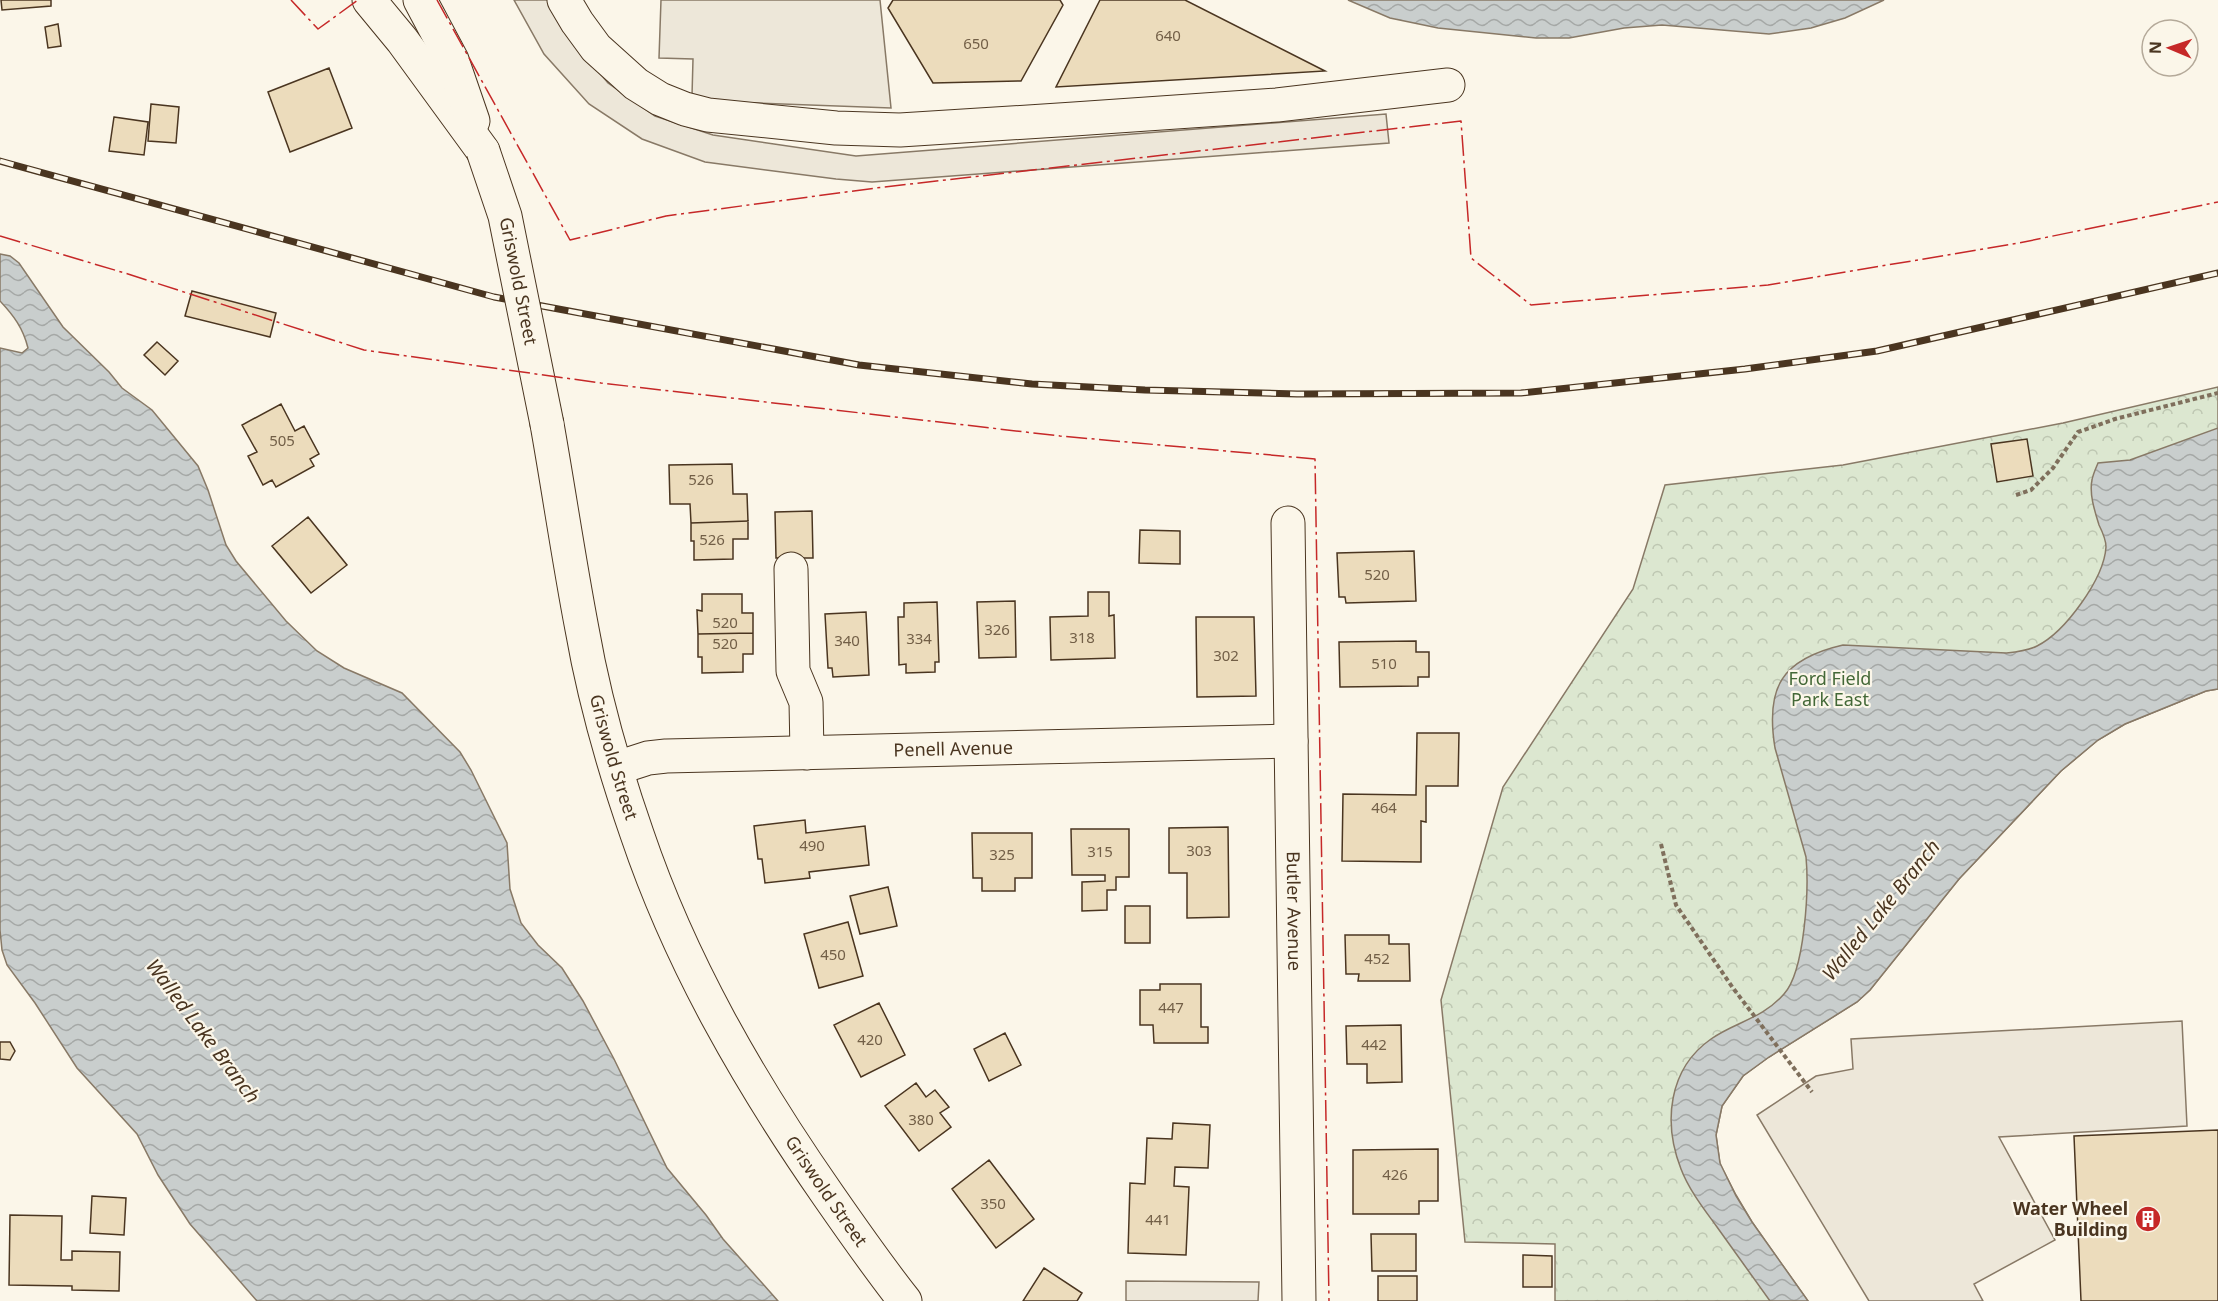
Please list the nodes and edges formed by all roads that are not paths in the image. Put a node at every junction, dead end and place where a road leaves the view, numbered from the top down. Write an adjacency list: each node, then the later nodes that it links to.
1 (369, 0): 5 (street, Griswold Street)
2 (420, 0): 5 (street, Griswold Street)
3 (564, 0): 4 (street)
4 (1448, 85)
5 (483, 151): 10 (street, Griswold Street, bridge)
6 (1288, 523): 8 (street, Butler Avenue)
7 (791, 569): 9 (street)
8 (1291, 741): 9 (street, Penell Avenue); 12 (street, Butler Avenue)
9 (807, 753): 10 (street, Penell Avenue)
10 (617, 768): 11 (street, Griswold Street)
11 (905, 1301)
12 (1299, 1301)

